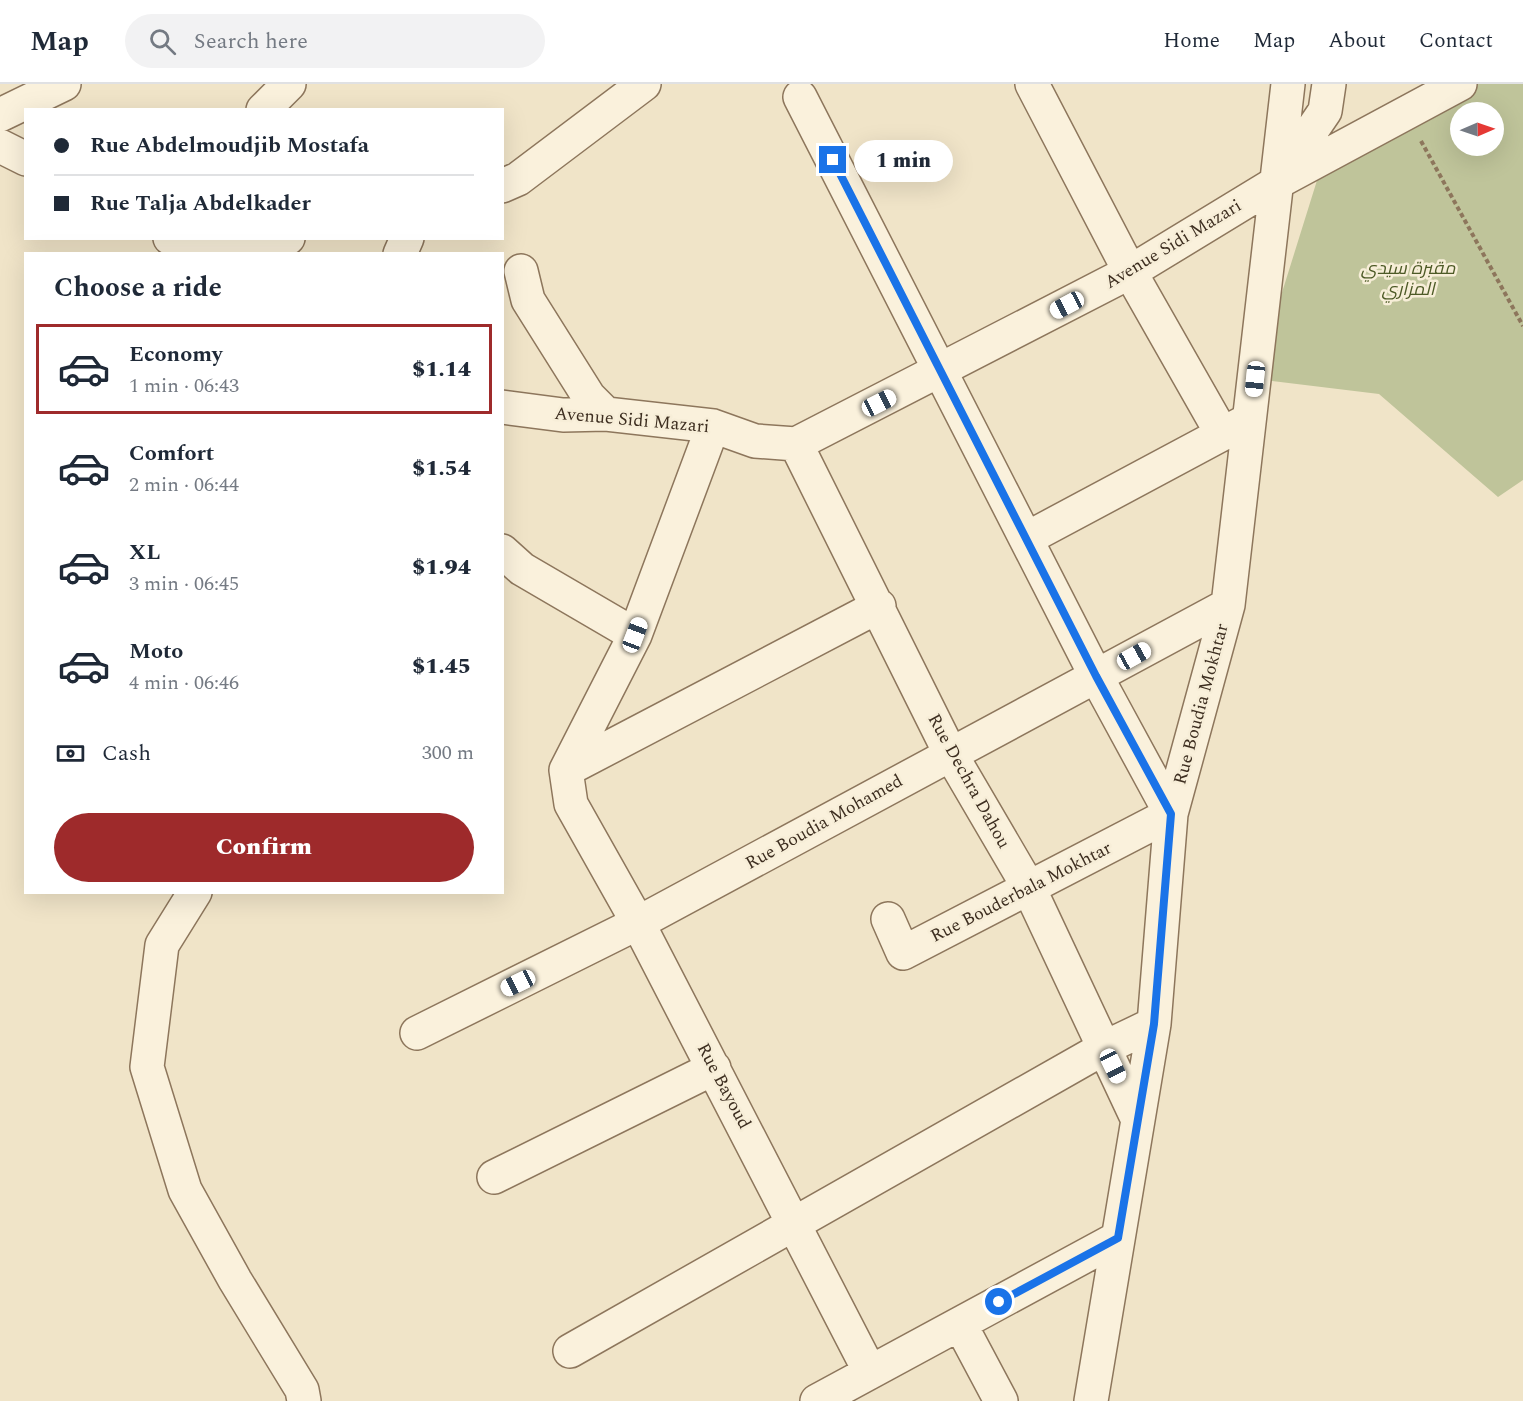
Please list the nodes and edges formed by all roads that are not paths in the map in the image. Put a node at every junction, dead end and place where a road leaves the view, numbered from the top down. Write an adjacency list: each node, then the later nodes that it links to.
1 (64, 84): 10 (street)
2 (289, 84): 9 (street)
3 (645, 84): 14 (street)
4 (1032, 84): 19 (street)
5 (1288, 84): 13 (street, Rue Boudia Mokhtar)
6 (1329, 84): 13 (street)
7 (1460, 84): 13 (street, Avenue Sidi Mazari)
8 (800, 97): 20 (street)
9 (265, 108)
10 (0, 115)
11 (0, 146): 12 (street)
12 (24, 158)
13 (1276, 183): 19 (street, Avenue Sidi Mazari); 23 (street, Rue Boudia Mokhtar)
14 (504, 185)
15 (173, 240): 17 (street)
16 (270, 240): 17 (street)
17 (214, 246)
18 (521, 271): 22 (street)
19 (1130, 272): 20 (street, Avenue Sidi Mazari); 25 (street)
20 (942, 371): 26 (street, Avenue Sidi Mazari); 27 (street)
21 (504, 407): 22 (street, Avenue Sidi Mazari)
22 (606, 414): 24 (street, Avenue Sidi Mazari)
23 (1251, 419): 25 (street); 29 (street, Rue Boudia Mokhtar)
24 (713, 426): 26 (street, Avenue Sidi Mazari); 31 (street)
25 (1221, 432): 27 (street)
26 (796, 444): 30 (street, Rue Dechra Dahou)
27 (1026, 539): 32 (street)
28 (509, 566): 31 (street)
29 (1228, 605): 32 (street, Rue Boudia Mohamed); 35 (street, Rue Boudia Mokhtar)
30 (879, 606): 33 (street, Rue Dechra Dahou); 34 (street)
31 (635, 635): 34 (street)
32 (1096, 676): 33 (street, Rue Boudia Mohamed); 35 (street)
33 (950, 753): 36 (street, Rue Dechra Dahou); 39 (street, Rue Boudia Mohamed)
34 (566, 770): 39 (street, Rue Bayoud)
35 (1171, 814): 36 (street, Rue Bouderbala Mokhtar); 40 (street, Rue Boudia Mokhtar)
36 (1029, 888): 38 (street, Rue Bouderbala Mokhtar); 42 (street, Rue Dechra Dahou)
37 (194, 894): 51 (street)
38 (888, 919)
39 (638, 923): 41 (street, Rue Boudia Mohamed); 43 (street, Rue Bayoud)
40 (1154, 1024): 42 (street); 44 (street, Rue Boudia Mokhtar)
41 (417, 1033)
42 (1104, 1048): 44 (street, Rue Dechra Dahou); 46 (street)
43 (714, 1068): 45 (street); 46 (street, Rue Bayoud)
44 (1138, 1120): 47 (street, Rue Boudia Mokhtar)
45 (494, 1177)
46 (795, 1222): 49 (street); 50 (street, Rue Bayoud)
47 (1118, 1238): 48 (street); 54 (street, Rue Boudia Mokhtar)
48 (960, 1324): 50 (street); 53 (street)
49 (570, 1351)
50 (870, 1372): 52 (street)
51 (304, 1401)
52 (817, 1401)
53 (1001, 1401)
54 (1091, 1401)

